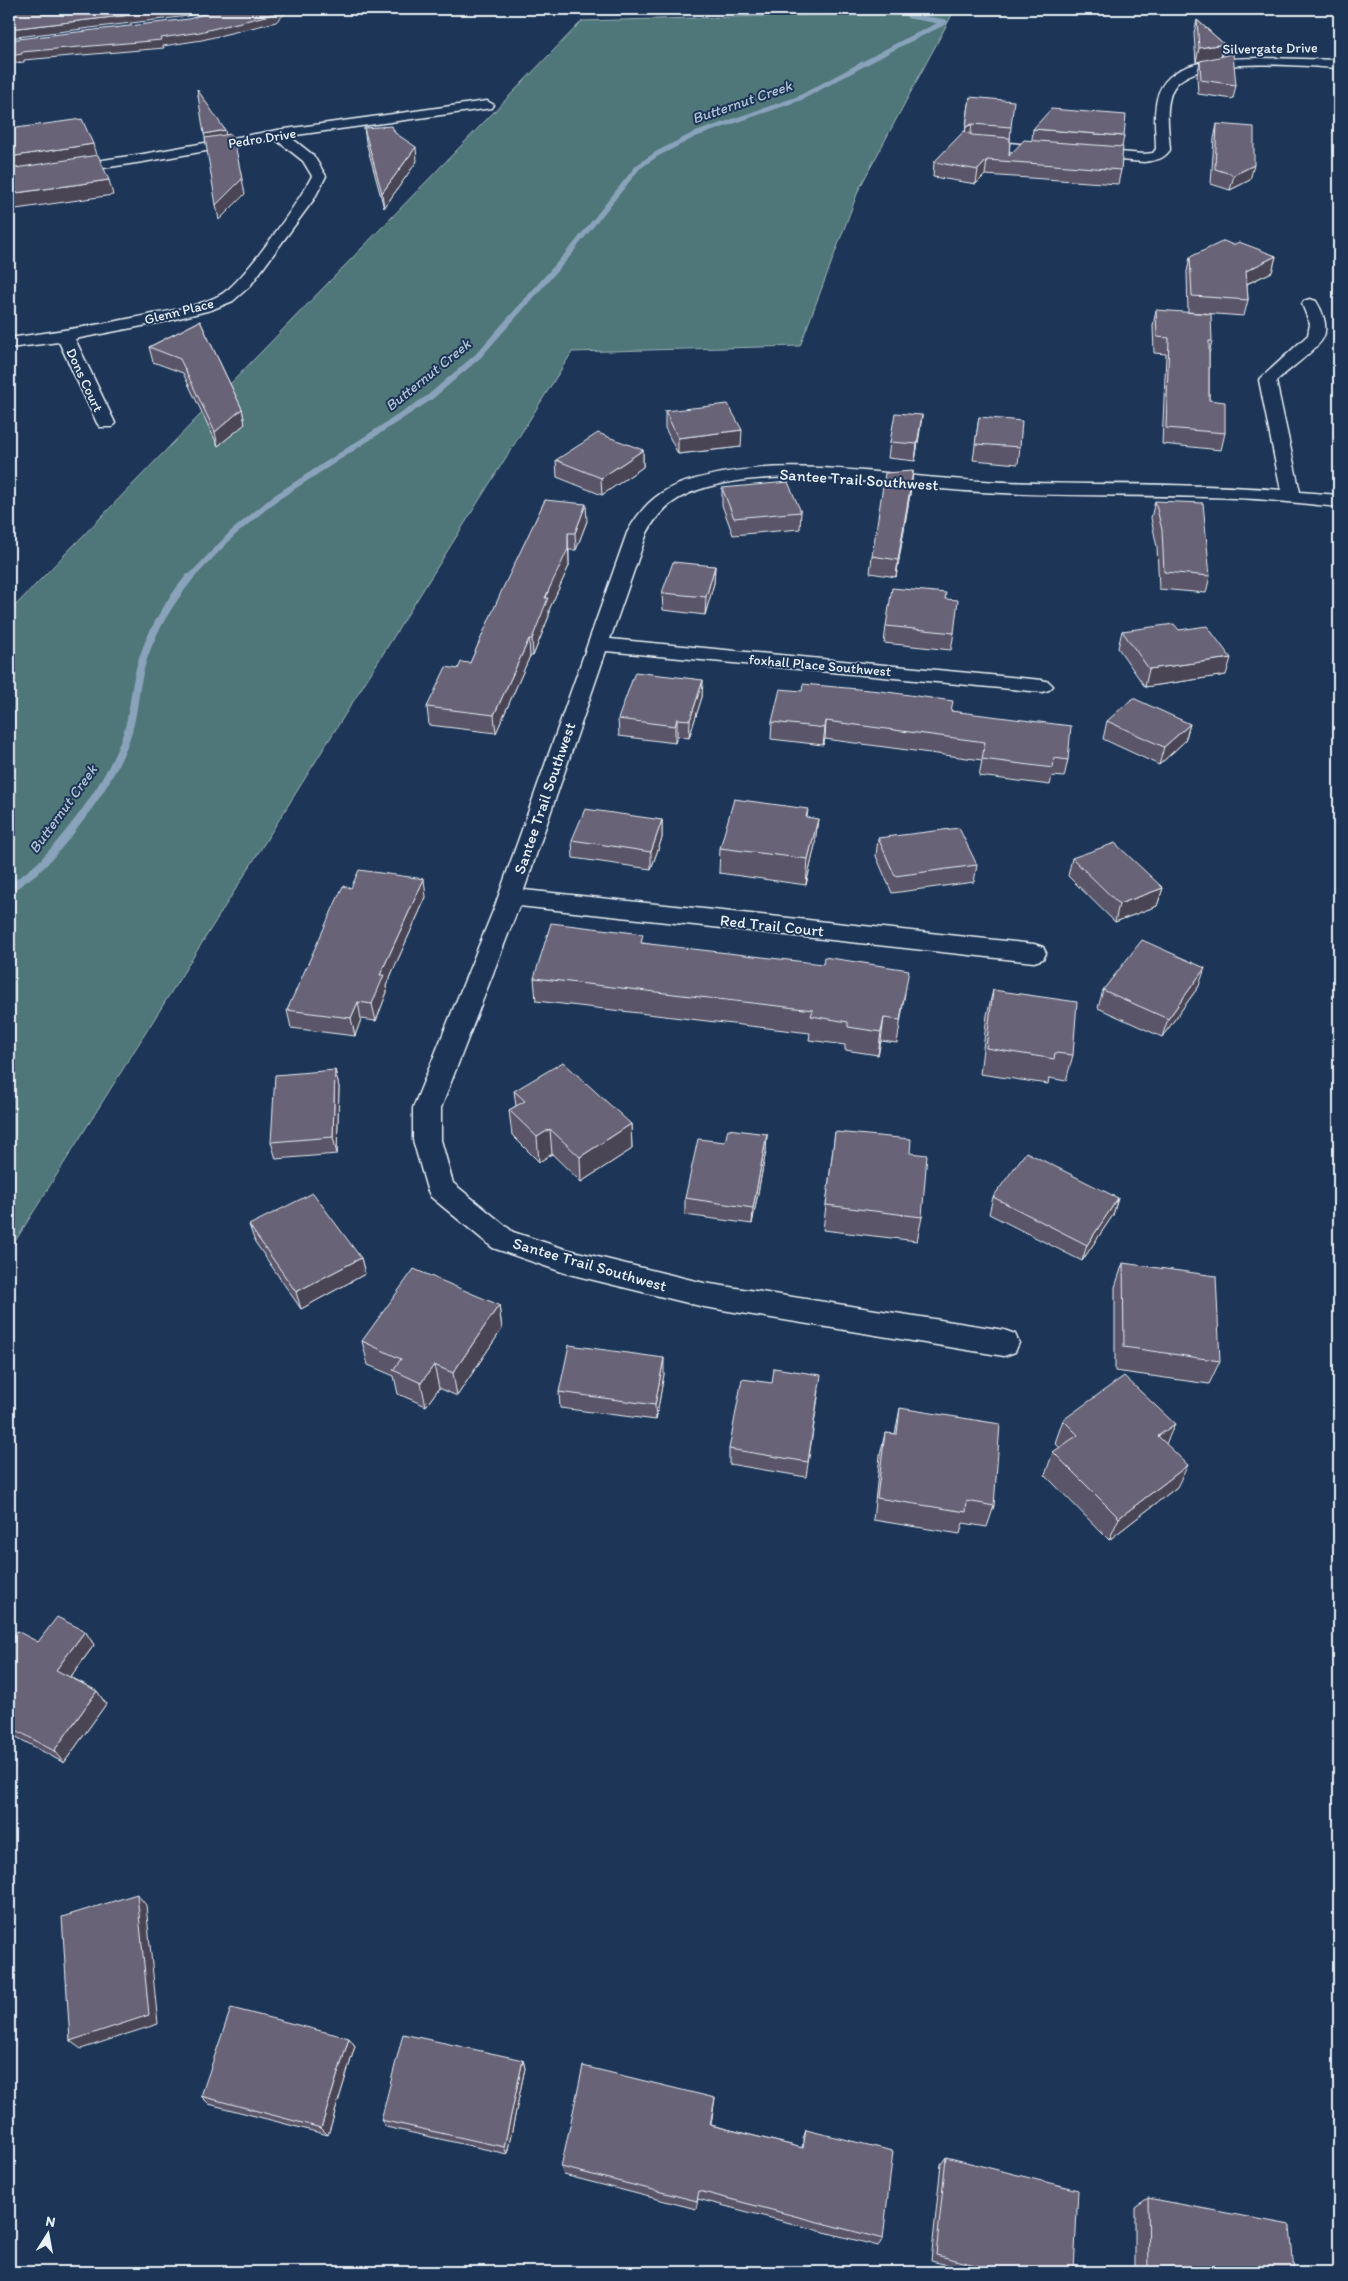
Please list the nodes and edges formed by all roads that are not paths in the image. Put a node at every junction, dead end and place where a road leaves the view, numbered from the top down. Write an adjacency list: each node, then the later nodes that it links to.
1 (1339, 64): 4 (street, Silvergate Drive)
2 (487, 105): 3 (street, Pedro Drive)
3 (278, 134): 5 (street, Pedro Drive); 7 (street, Glenn Place)
4 (970, 144)
5 (9, 178)
6 (1310, 304): 10 (street)
7 (65, 336): 8 (street, Glenn Place); 9 (street, Dons Court)
8 (9, 343)
9 (106, 423)
10 (1292, 497): 11 (street, Santee Trail Southwest); 12 (street, Santee Trail Southwest)
11 (1339, 501)
12 (598, 644): 13 (street, foxhall Place Southwest); 14 (street, Santee Trail Southwest)
13 (1042, 686)
14 (510, 898): 15 (street, Red Trail Court); 16 (street, Santee Trail Southwest)
15 (1034, 953)
16 (1004, 1343)

